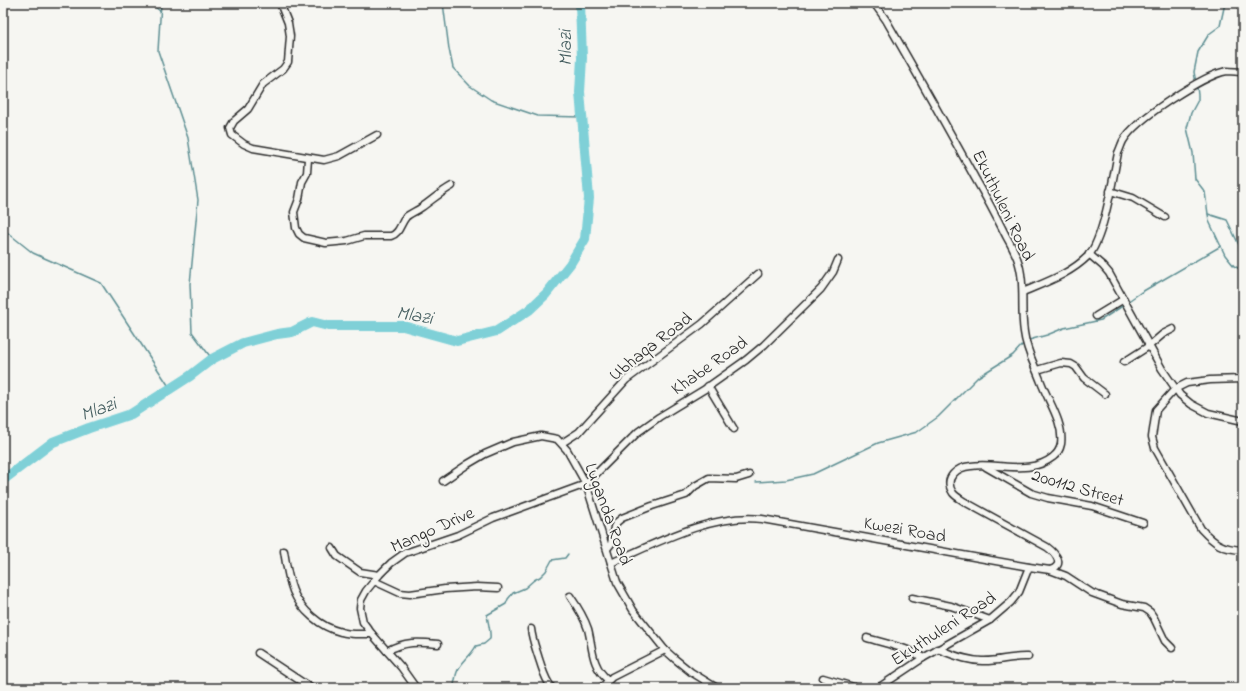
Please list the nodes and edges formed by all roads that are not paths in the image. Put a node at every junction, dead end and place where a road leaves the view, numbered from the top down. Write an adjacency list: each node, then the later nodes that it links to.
1 (280, 3): 5 (street)
2 (874, 3): 12 (street, Ekuthuleni Road)
3 (1243, 72): 7 (street)
4 (377, 135): 5 (street)
5 (308, 159): 6 (street)
6 (452, 186)
7 (1110, 191): 8 (street); 9 (street)
8 (1165, 217)
9 (1089, 254): 12 (street); 13 (street)
10 (838, 260): 20 (street, Khabe Road)
11 (758, 274): 25 (street, Ubhaqa Road)
12 (1023, 292): 18 (street, Ekuthuleni Road)
13 (1124, 299): 14 (street); 16 (street)
14 (1096, 316)
15 (1173, 329): 16 (street)
16 (1149, 346): 17 (street); 21 (street)
17 (1124, 362)
18 (1037, 370): 22 (street); 26 (street, Ekuthuleni Road)
19 (1243, 379): 21 (street)
20 (708, 386): 24 (street); 29 (street, Khabe Road)
21 (1175, 389): 23 (street); 33 (street)
22 (1105, 394)
23 (1243, 421)
24 (734, 429)
25 (562, 443): 28 (street); 29 (street, Luganda Road)
26 (985, 466): 30 (street, 200112 Street); 37 (street, Ekuthuleni Road)
27 (749, 475): 32 (street)
28 (443, 481)
29 (586, 484): 32 (street, Luganda Road); 38 (street, Mango Drive)
30 (1143, 523)
31 (332, 548): 38 (street)
32 (607, 550): 35 (street, Luganda Road)
33 (1243, 550)
34 (284, 551): 45 (street)
35 (611, 563): 36 (street, Kwezi Road); 50 (street, Luganda Road)
36 (1029, 567): 37 (street, Kwezi Road); 43 (street, Ekuthuleni Road)
37 (1050, 570): 48 (street, Kwezi Road)
38 (379, 575): 39 (street, Mango Drive)
39 (374, 581): 40 (street); 45 (street, Mango Drive)
40 (498, 588)
41 (570, 596): 56 (street)
42 (912, 598): 43 (street)
43 (990, 620): 49 (street, Ekuthuleni Road)
44 (531, 628): 59 (street)
45 (372, 634): 51 (street, Mango Drive)
46 (866, 638): 54 (street)
47 (438, 644): 51 (street)
48 (1172, 648)
49 (937, 649): 53 (street); 54 (street, Ekuthuleni Road)
50 (666, 650): 56 (street); 61 (street, Luganda Road)
51 (386, 651): 58 (street, Mango Drive)
52 (258, 653): 57 (street)
53 (1028, 657)
54 (923, 658): 63 (street, Ekuthuleni Road)
55 (822, 678): 62 (street)
56 (608, 680): 60 (street)
57 (312, 688)
58 (416, 688)
59 (552, 688)
60 (600, 688)
61 (717, 688)
62 (857, 688)
63 (878, 688)

